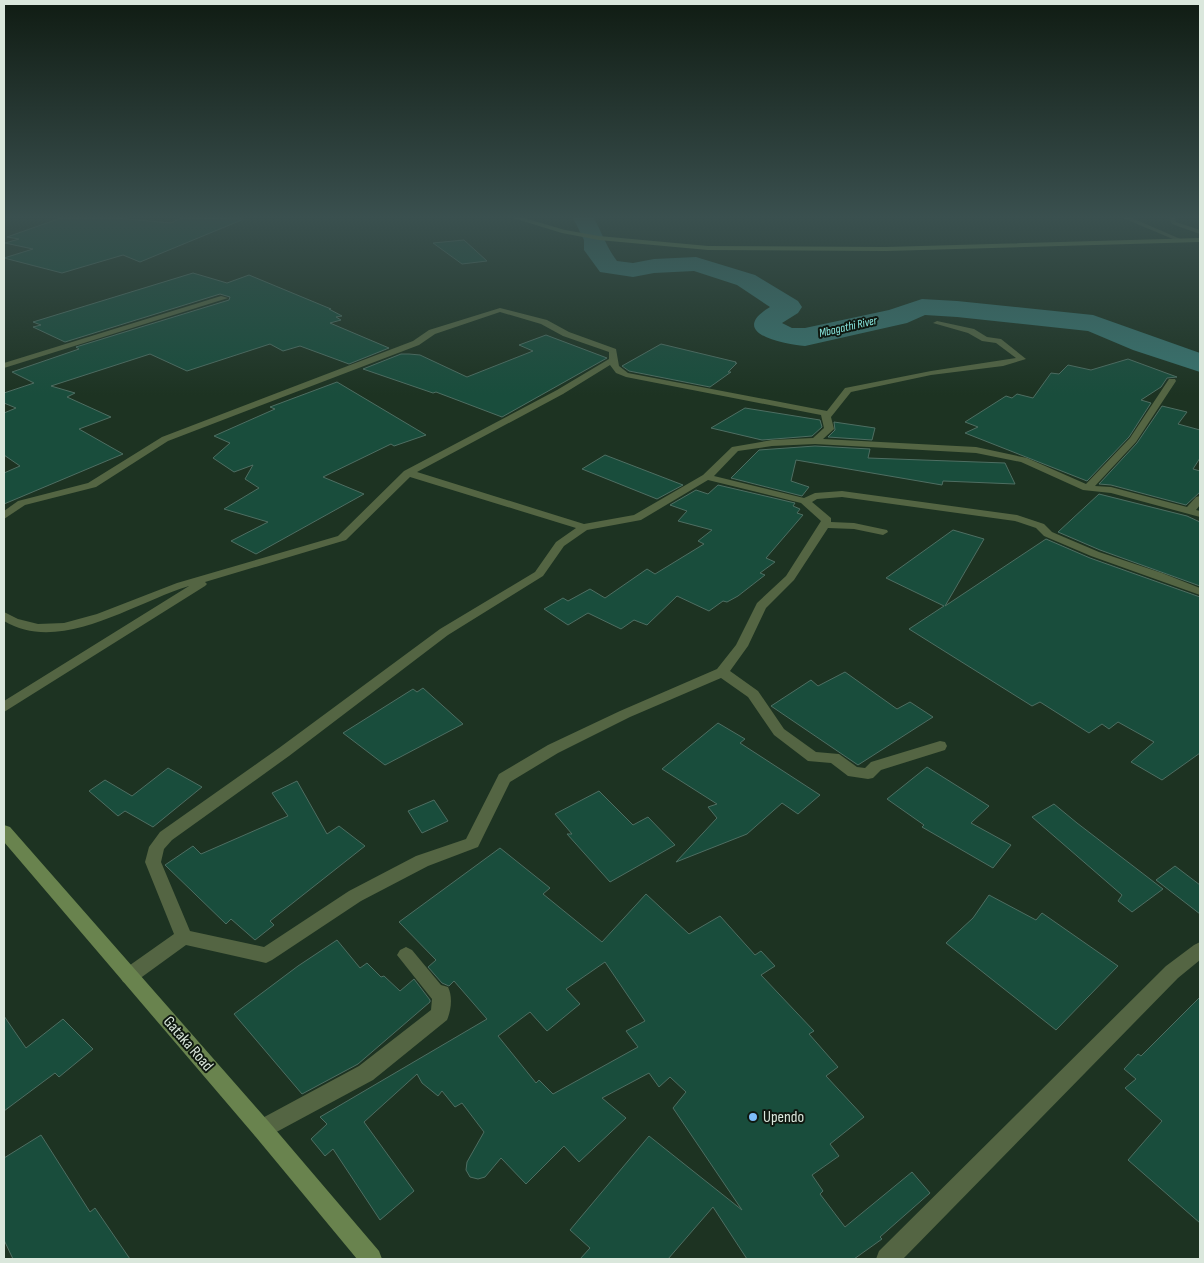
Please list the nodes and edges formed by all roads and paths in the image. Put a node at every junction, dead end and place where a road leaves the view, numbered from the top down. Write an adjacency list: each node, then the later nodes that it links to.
1 (224, 298): 4 (street)
2 (937, 323): 6 (street)
3 (612, 361): 6 (street); 8 (street); 15 (street)
4 (4, 366)
5 (1172, 381): 10 (street)
6 (828, 416): 7 (street)
7 (815, 441): 9 (street); 10 (street)
8 (408, 473): 16 (street); 19 (street)
9 (707, 477): 12 (street); 16 (street)
10 (1087, 488): 13 (street)
11 (1200, 499): 13 (street)
12 (805, 501): 18 (street); 20 (street)
13 (1189, 512): 14 (street)
14 (1200, 514)
15 (4, 516)
16 (584, 527): 26 (street)
17 (883, 532): 18 (street)
18 (808, 550): 22 (street)
19 (215, 575): 21 (street); 23 (street)
20 (1200, 592)
21 (4, 616)
22 (722, 672): 24 (street); 26 (street)
23 (4, 707)
24 (940, 746)
25 (4, 831): 29 (street, Gataka Road)
26 (184, 937): 29 (street)
27 (1200, 950): 32 (street)
28 (406, 954): 30 (street)
29 (129, 976): 30 (street, Gataka Road)
30 (262, 1129): 31 (street, Gataka Road)
31 (371, 1259)
32 (887, 1259)

